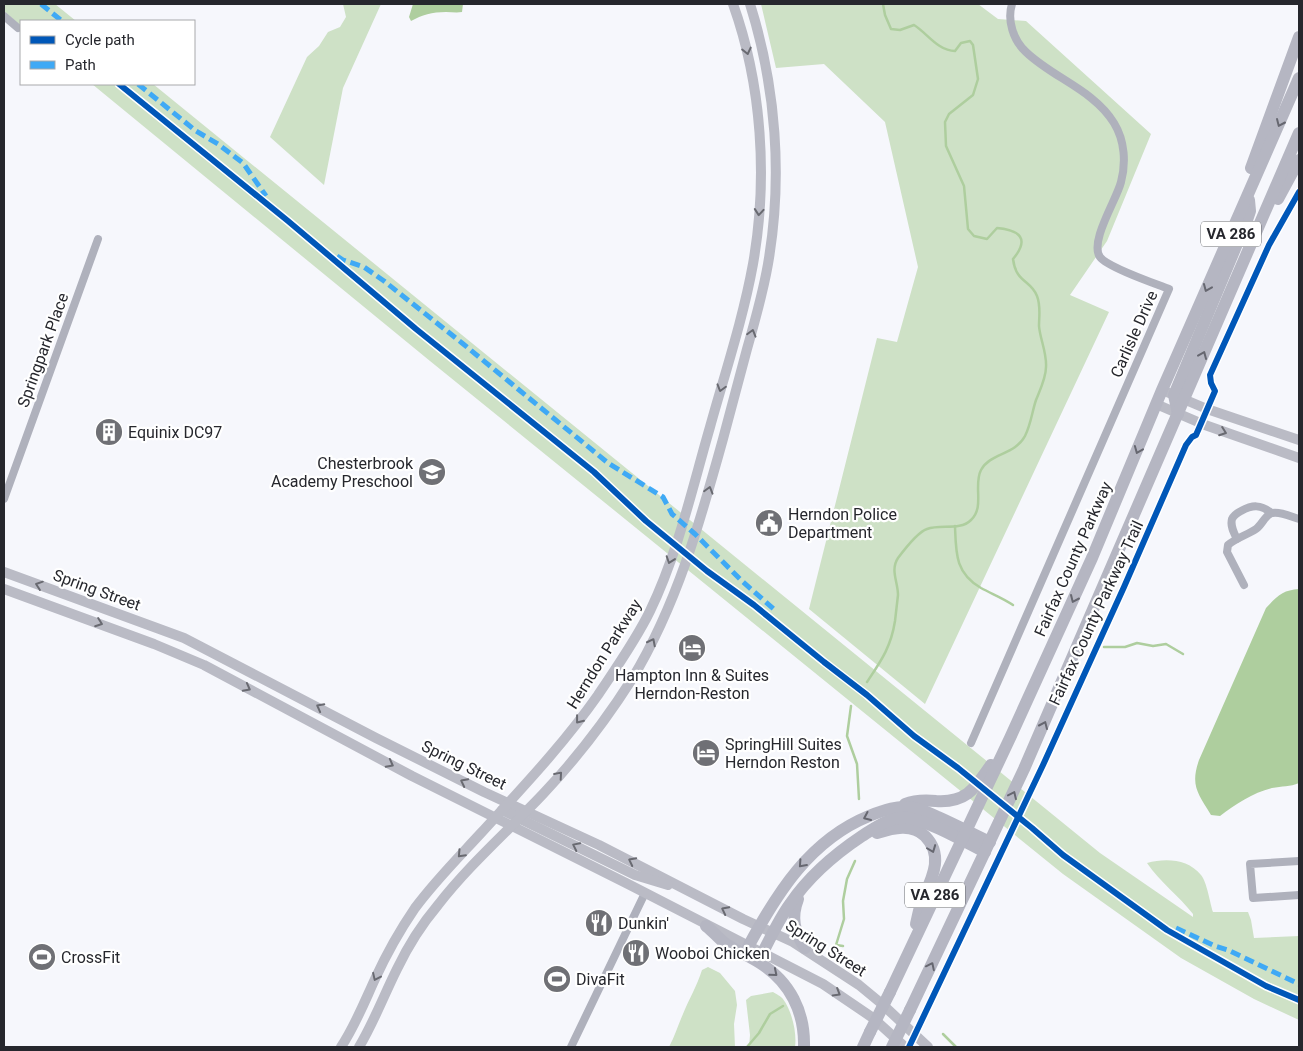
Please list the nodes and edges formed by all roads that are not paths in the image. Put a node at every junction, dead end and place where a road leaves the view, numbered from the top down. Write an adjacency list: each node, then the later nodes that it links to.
1 (733, 4): 29 (main road, Herndon Parkway, one-way to 29)
2 (750, 4): 30 (main road, Herndon Parkway, one-way to 2)
3 (1012, 4): 27 (street, Carlisle Drive)
4 (4, 16): 5 (street)
5 (18, 28)
6 (1299, 37): 12 (highway)
7 (1299, 78): 10 (highway, Fairfax County Parkway / VA 286, one-way to 10)
8 (1299, 133): 13 (highway, Fairfax County Parkway / VA 286)
9 (1299, 160): 13 (highway)
10 (1249, 194): 12 (highway, Fairfax County Parkway / VA 286); 14 (highway)
11 (98, 239): 19 (street, Springpark Place)
12 (1216, 268): 14 (highway, Fairfax County Parkway / VA 286, one-way to 14)
13 (1236, 278): 14 (highway, Fairfax County Parkway / VA 286, one-way to 13)
14 (1173, 395): 15 (highway, Fairfax County Parkway / VA 286); 16 (highway, Fairfax County Parkway / VA 286); 17 (main road)
15 (1156, 404): 16 (main road); 26 (highway, Fairfax County Parkway / VA 286, one-way to 26)
16 (1178, 414): 18 (main road, one-way to 18); 35 (highway, Fairfax County Parkway / VA 286, one-way to 16)
17 (1299, 440)
18 (1299, 458)
19 (4, 499)
20 (1271, 513): 21 (street); 22 (street); 22 (street)
21 (1299, 519)
22 (1237, 539): 24 (street)
23 (4, 572): 29 (main road, Spring Street, one-way to 23)
24 (1244, 585)
25 (4, 589): 29 (main road, Spring Street, one-way to 29)
26 (1010, 738): 28 (highway); 33 (highway, Fairfax County Parkway / VA 286)
27 (971, 743)
28 (898, 807): 33 (highway); 42 (highway, one-way to 42)
29 (501, 811): 30 (main road, Spring Street); 31 (main road); 32 (main road, Spring Street); 48 (main road, Herndon Parkway, one-way to 48)
30 (526, 811): 31 (main road, Herndon Parkway); 38 (main road, Spring Street, one-way to 30)
31 (519, 819): 32 (main road, Herndon Parkway); 38 (main road, one-way to 31)
32 (511, 826): 39 (main road, Spring Street); 49 (main road, Herndon Parkway)
33 (963, 835): 34 (highway); 35 (highway); 46 (highway, Fairfax County Parkway / VA 286)
34 (860, 837): 37 (highway); 46 (highway, one-way to 46)
35 (988, 847): 53 (highway, Fairfax County Parkway / VA 286, one-way to 35, bridge)
36 (1299, 861): 40 (street)
37 (805, 885): 43 (highway); 45 (highway)
38 (691, 892): 42 (main road, Spring Street, one-way to 38)
39 (645, 893): 41 (main road, Spring Street); 50 (street)
40 (1299, 895)
41 (706, 926): 44 (main road, Spring Street); 51 (highway, one-way to 51)
42 (759, 926): 43 (main road, Spring Street); 44 (highway)
43 (773, 932): 45 (main road, Spring Street); 47 (highway)
44 (748, 947): 47 (main road, Spring Street)
45 (805, 948): 55 (main road, Spring Street)
46 (910, 949): 52 (highway, Fairfax County Parkway / VA 286, bridge)
47 (762, 954): 54 (main road, Spring Street, one-way to 54)
48 (341, 1047)
49 (358, 1047)
50 (572, 1047)
51 (804, 1047)
52 (863, 1047)
53 (892, 1047)
54 (905, 1047)
55 (928, 1047)

